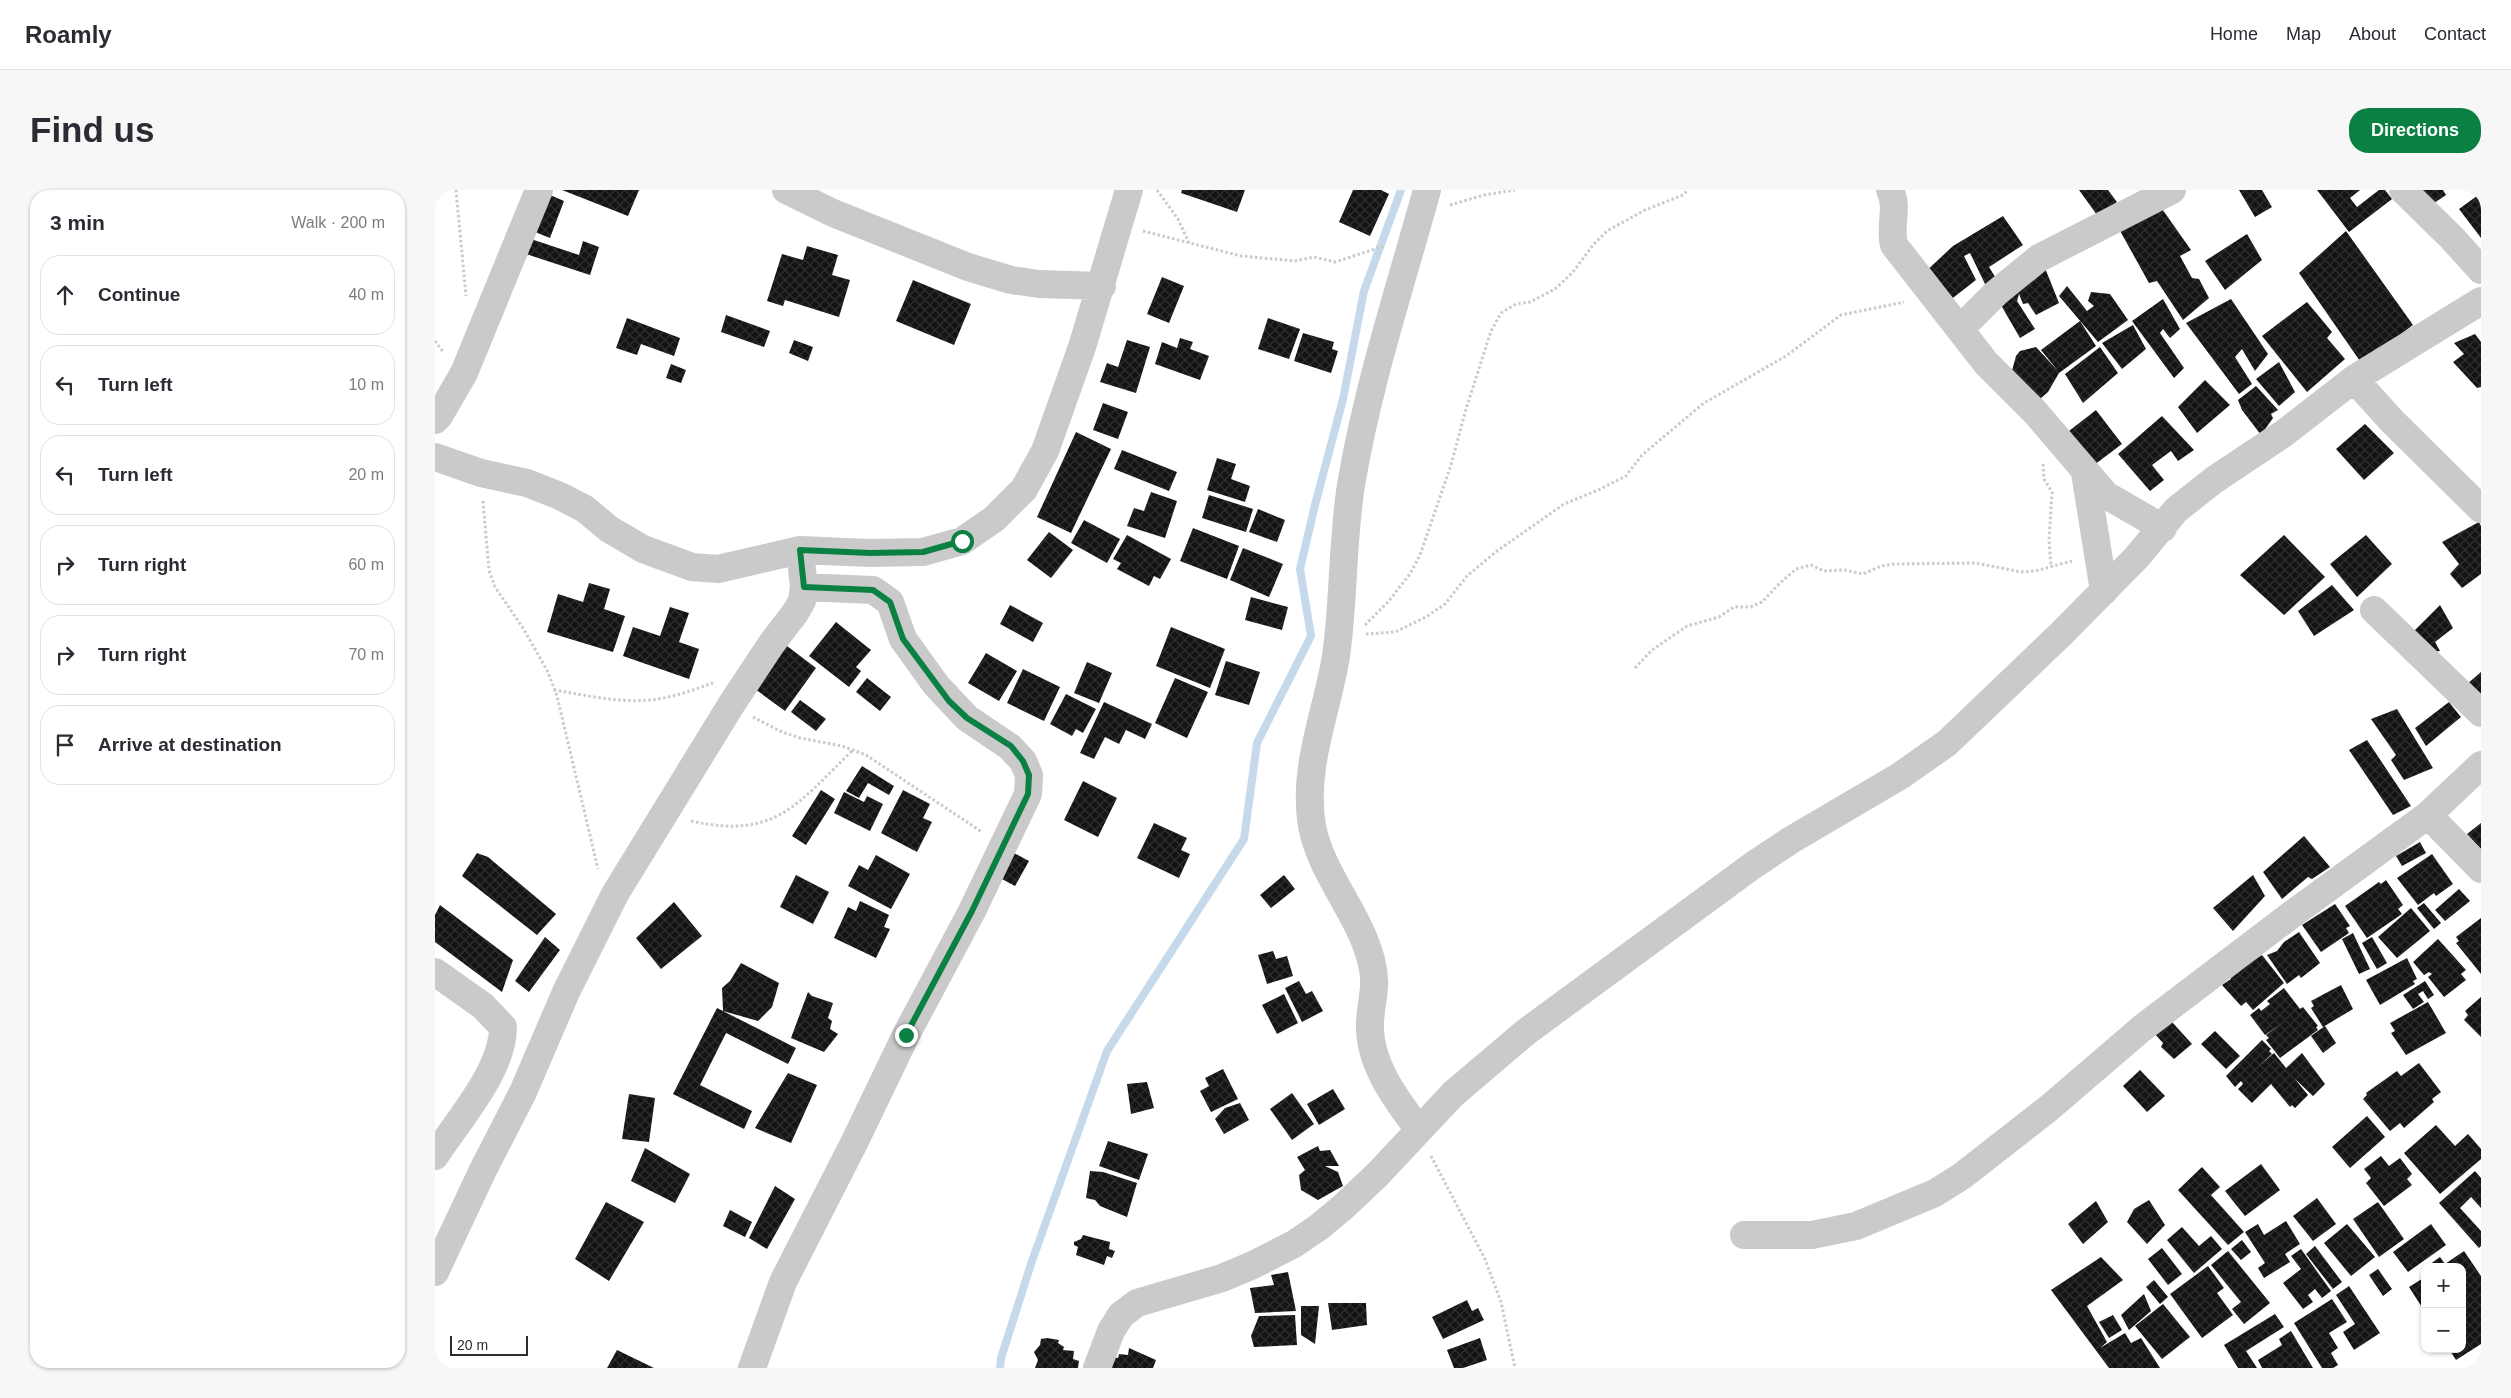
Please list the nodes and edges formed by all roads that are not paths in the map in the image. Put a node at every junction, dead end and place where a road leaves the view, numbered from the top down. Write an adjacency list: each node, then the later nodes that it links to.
1 (539, 190): 13 (street)
2 (786, 190): 9 (street)
3 (1129, 190): 9 (street)
4 (1890, 190): 11 (street)
5 (2172, 190): 11 (street)
6 (2403, 190): 8 (street)
7 (1424, 202): 28 (street)
8 (2481, 270)
9 (1102, 286): 18 (street)
10 (2481, 301): 12 (street)
11 (1961, 328): 15 (street)
12 (2354, 379): 16 (street); 17 (street)
13 (435, 420)
14 (435, 457): 18 (street)
15 (2085, 473): 17 (street); 20 (street)
16 (2481, 509)
17 (2163, 528): 20 (street)
18 (800, 550): 19 (street)
19 (804, 587): 31 (street); 32 (street)
20 (2104, 590): 28 (street)
21 (2373, 610): 22 (street)
22 (2481, 713)
23 (2481, 764): 24 (street)
24 (2428, 815): 25 (street); 30 (street)
25 (2481, 869)
26 (435, 972): 27 (street)
27 (444, 1121): 29 (street)
28 (1417, 1131): 33 (street)
29 (435, 1156)
30 (1744, 1235)
31 (435, 1272)
32 (752, 1368)
33 (1097, 1368)

